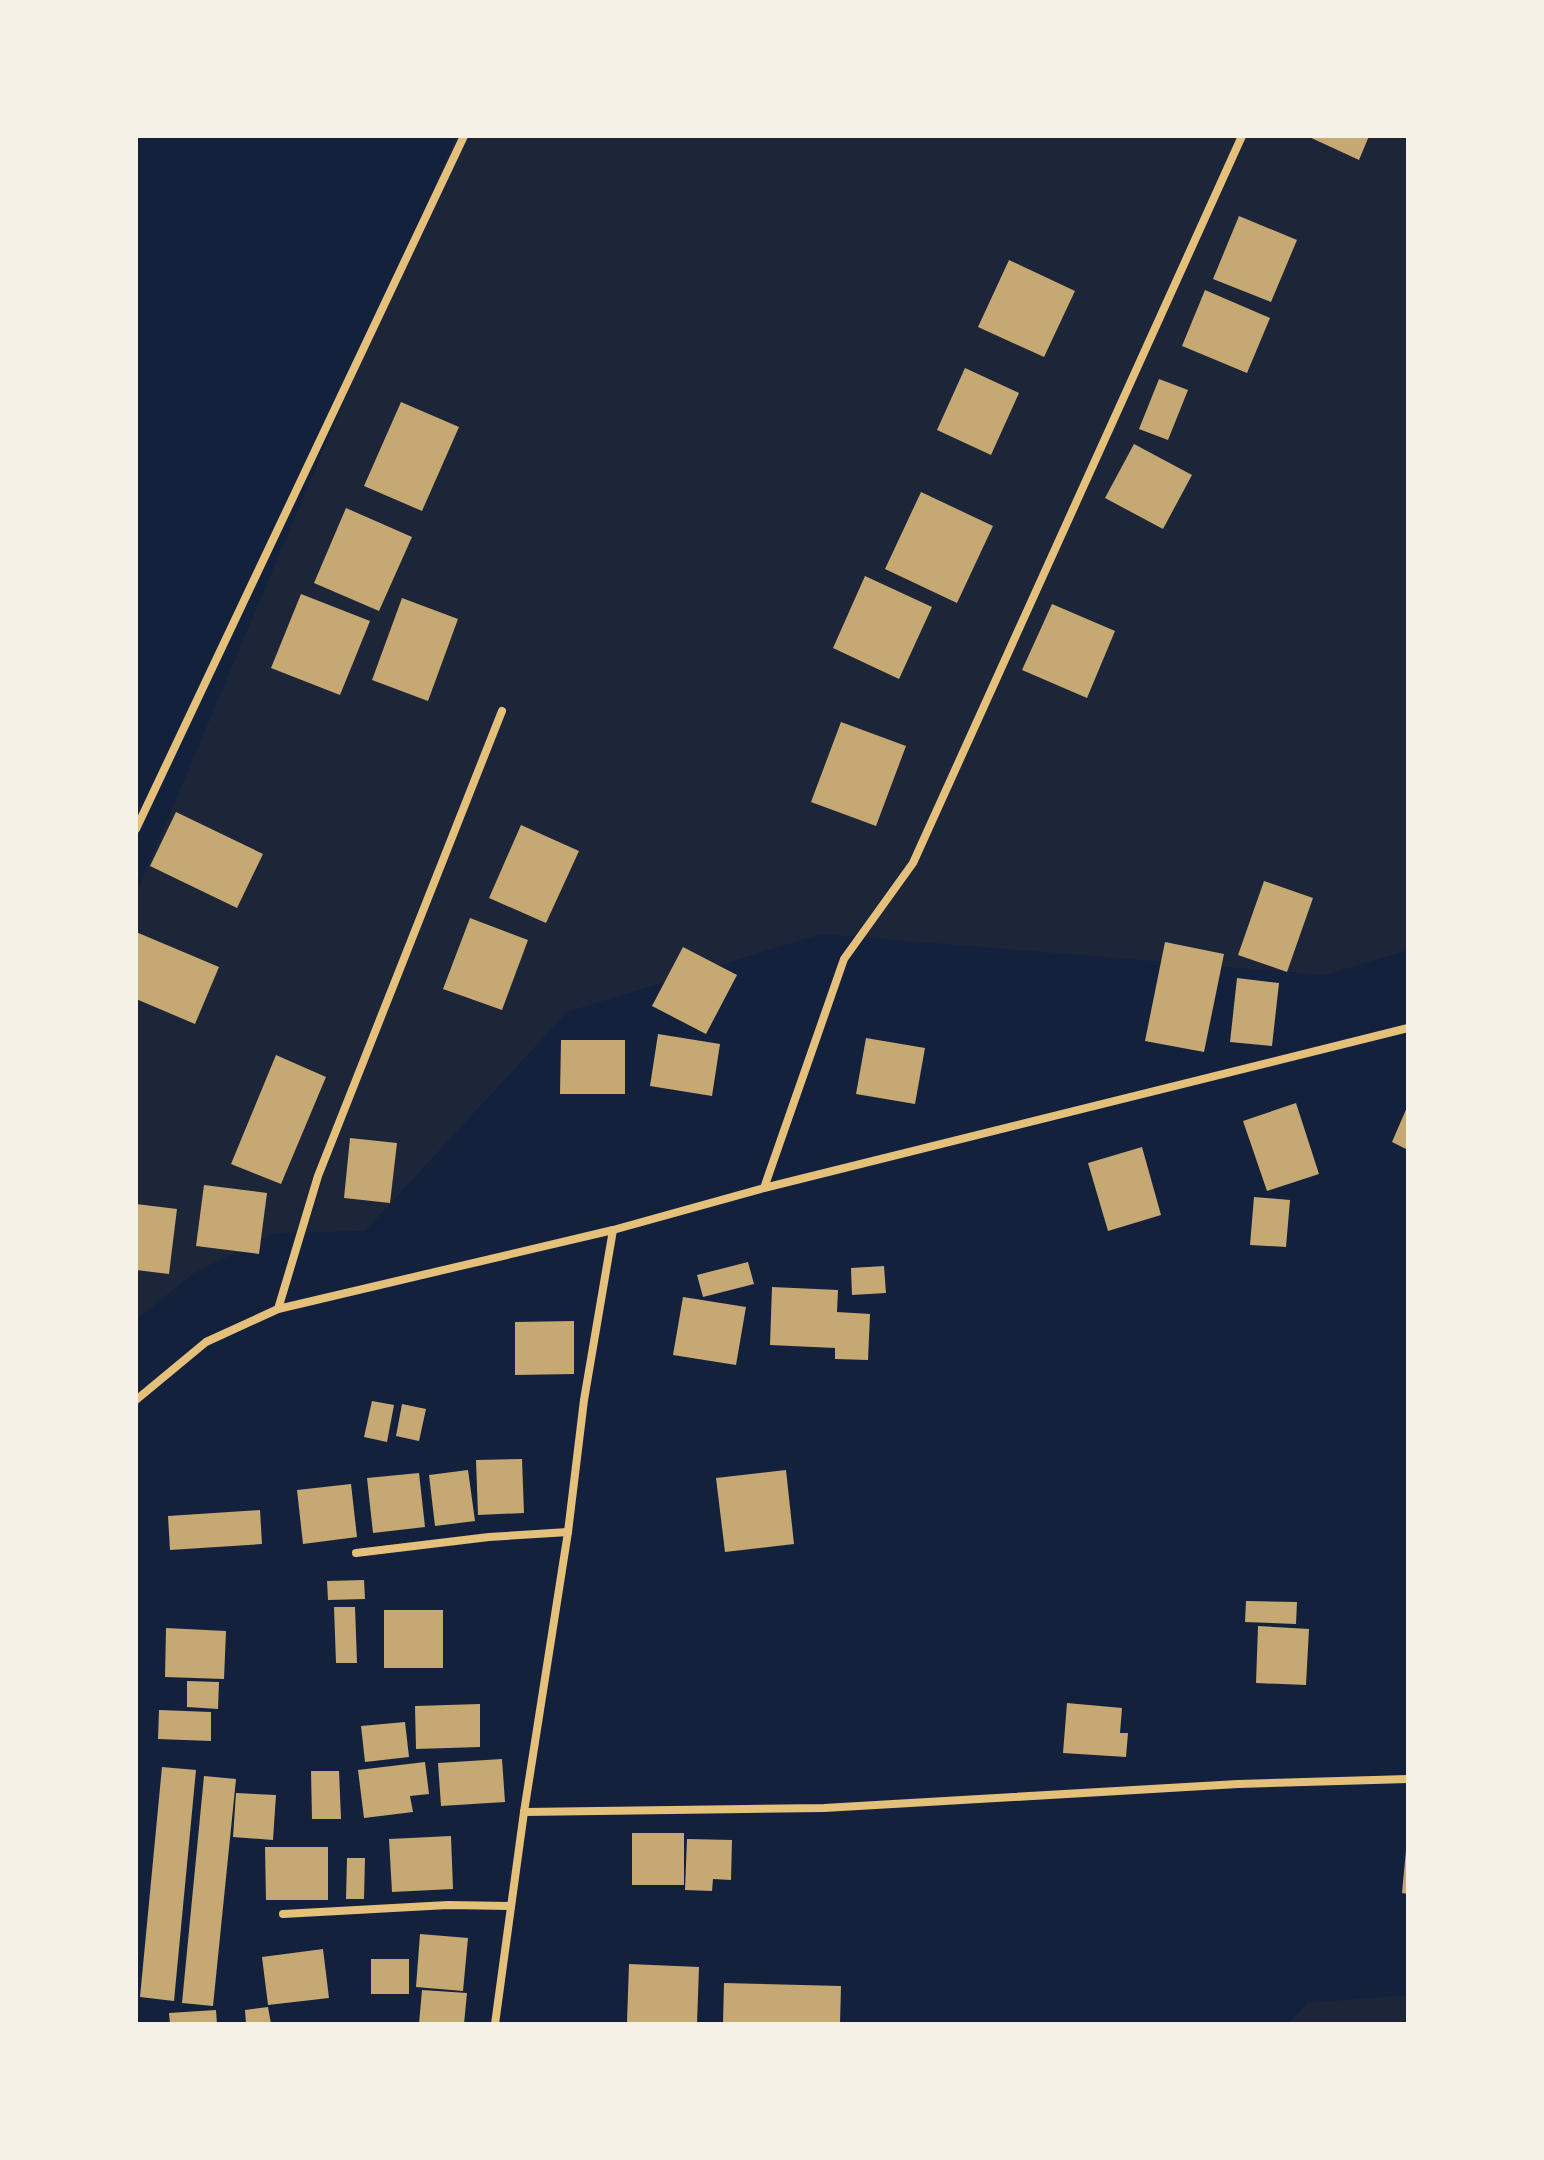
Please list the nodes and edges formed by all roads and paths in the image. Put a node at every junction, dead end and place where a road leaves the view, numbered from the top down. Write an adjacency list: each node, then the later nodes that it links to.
1 (464, 136): 4 (street)
2 (1242, 136): 6 (street)
3 (502, 711): 8 (street)
4 (136, 829)
5 (1408, 1028): 6 (street)
6 (764, 1188): 7 (street)
7 (613, 1230): 8 (street); 10 (street)
8 (278, 1309): 9 (street)
9 (136, 1400)
10 (568, 1532): 11 (street); 13 (street)
11 (356, 1553)
12 (1408, 1779): 13 (street)
13 (524, 1812): 14 (street)
14 (510, 1906): 15 (street); 16 (street)
15 (283, 1914)
16 (495, 2024)

